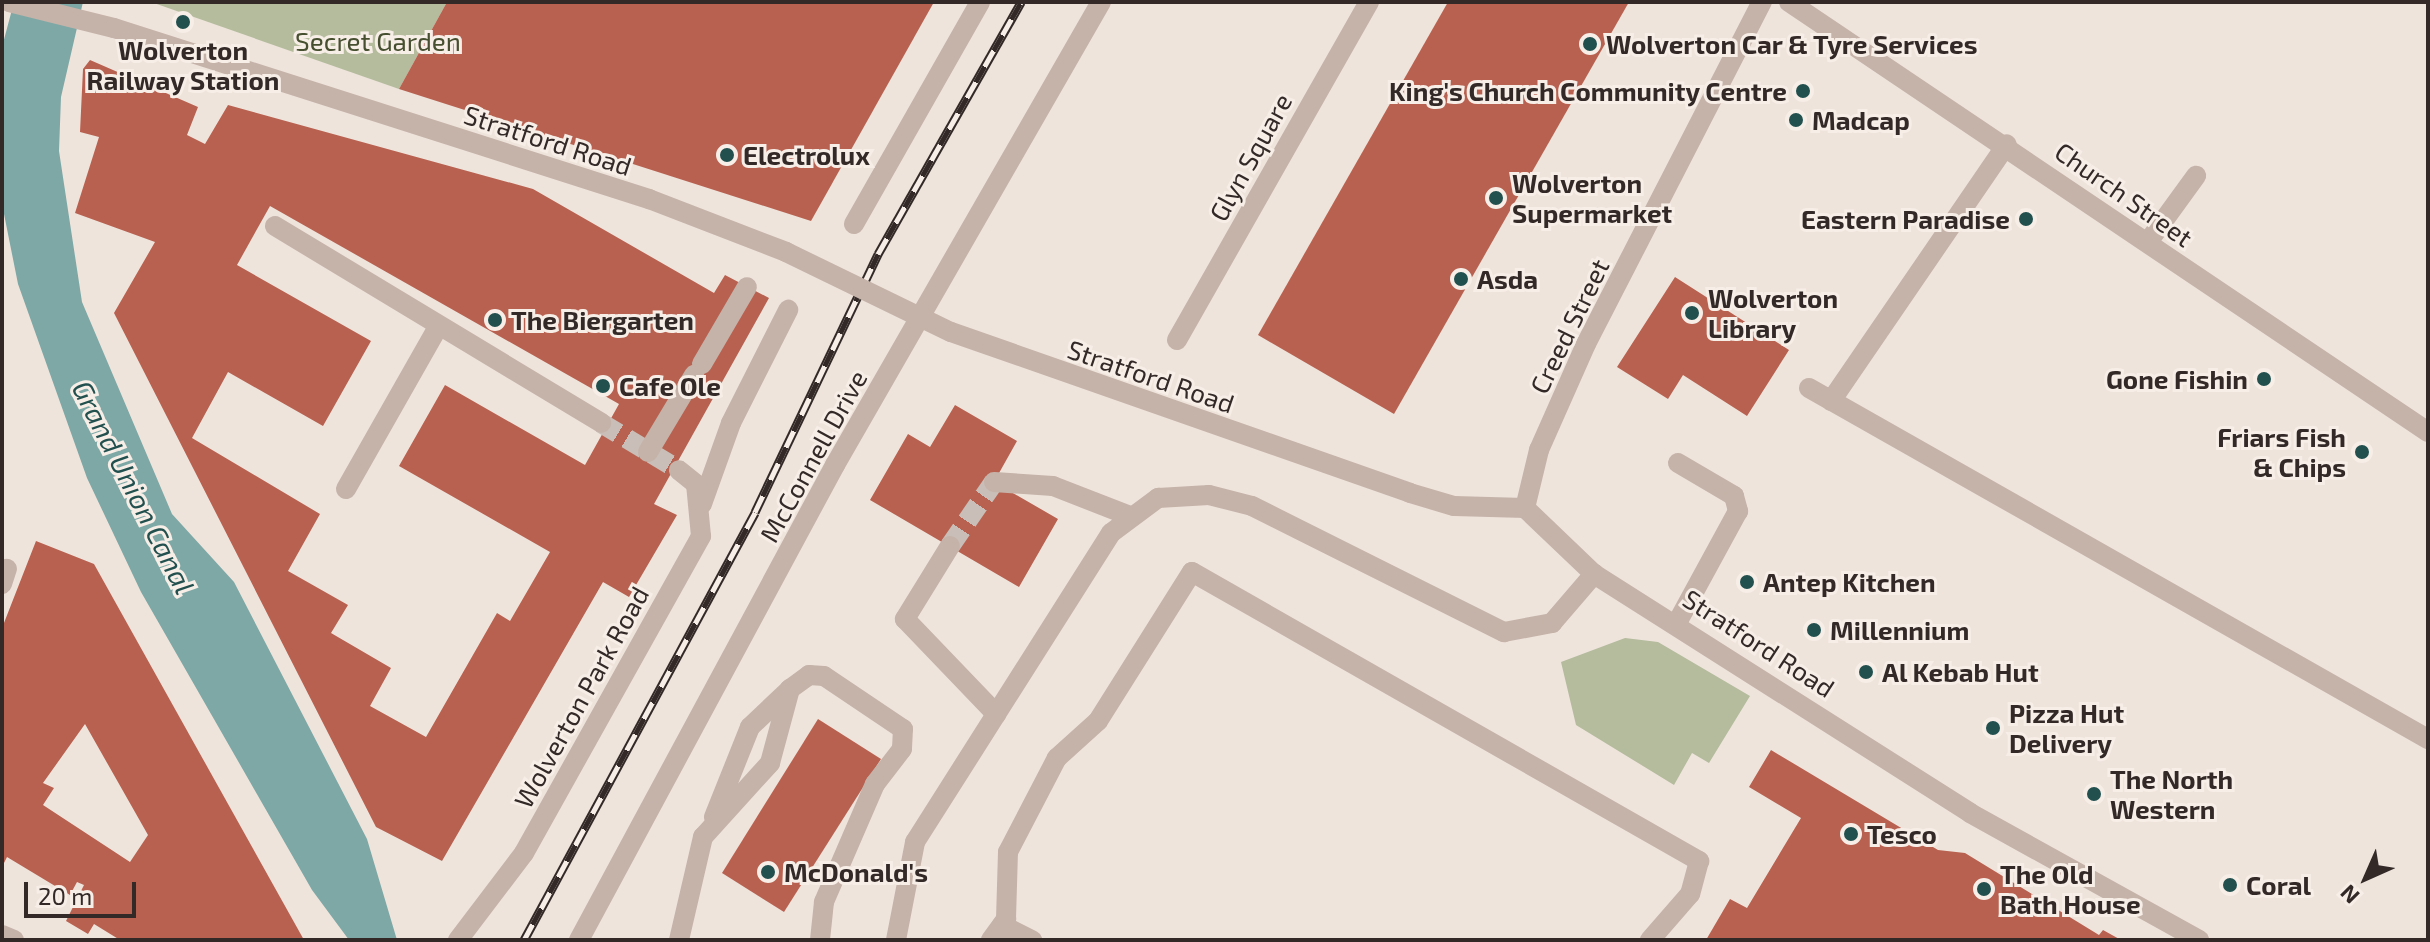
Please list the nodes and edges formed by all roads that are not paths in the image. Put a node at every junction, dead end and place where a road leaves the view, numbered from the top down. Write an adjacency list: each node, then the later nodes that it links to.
1 (9, 2): 26 (street, Stratford Road, bridge)
2 (980, 2): 9 (street)
3 (1101, 2): 40 (street, McConnell Drive)
4 (1369, 2): 15 (street, Glyn Square)
5 (1762, 2): 26 (street, Creed Street)
6 (1789, 2): 7 (street, Church Street)
7 (2007, 144): 11 (street, Church Street); 17 (street)
8 (2196, 176): 11 (street)
9 (854, 224)
10 (275, 226): 14 (street)
11 (2148, 242): 19 (street, Church Street)
12 (747, 287): 20 (street)
13 (788, 310): 25 (street, Wolverton Park Road)
14 (438, 327): 18 (street); 24 (street)
15 (1177, 340)
16 (1809, 388): 17 (street)
17 (1831, 401): 33 (street)
18 (601, 423)
19 (2428, 432)
20 (648, 452)
21 (1678, 463): 30 (street)
22 (679, 470): 25 (street)
23 (994, 482): 27 (street)
24 (346, 489)
25 (702, 504): 39 (street, Wolverton Park Road)
26 (1525, 508): 29 (street, Stratford Road)
27 (1130, 516): 29 (street); 32 (street)
28 (950, 546): 32 (street)
29 (1594, 574): 30 (street, Stratford Road)
30 (1678, 621): 45 (street, Stratford Road)
31 (790, 689): 34 (street); 34 (street); 41 (street)
32 (996, 714): 42 (street)
33 (2428, 739)
34 (712, 821): 37 (street)
35 (996, 932): 43 (street); 44 (street)
36 (2, 935): 38 (street)
37 (685, 939)
38 (14, 940)
39 (458, 940)
40 (579, 940)
41 (821, 940)
42 (896, 940)
43 (1032, 940)
44 (1650, 940)
45 (2199, 940)

